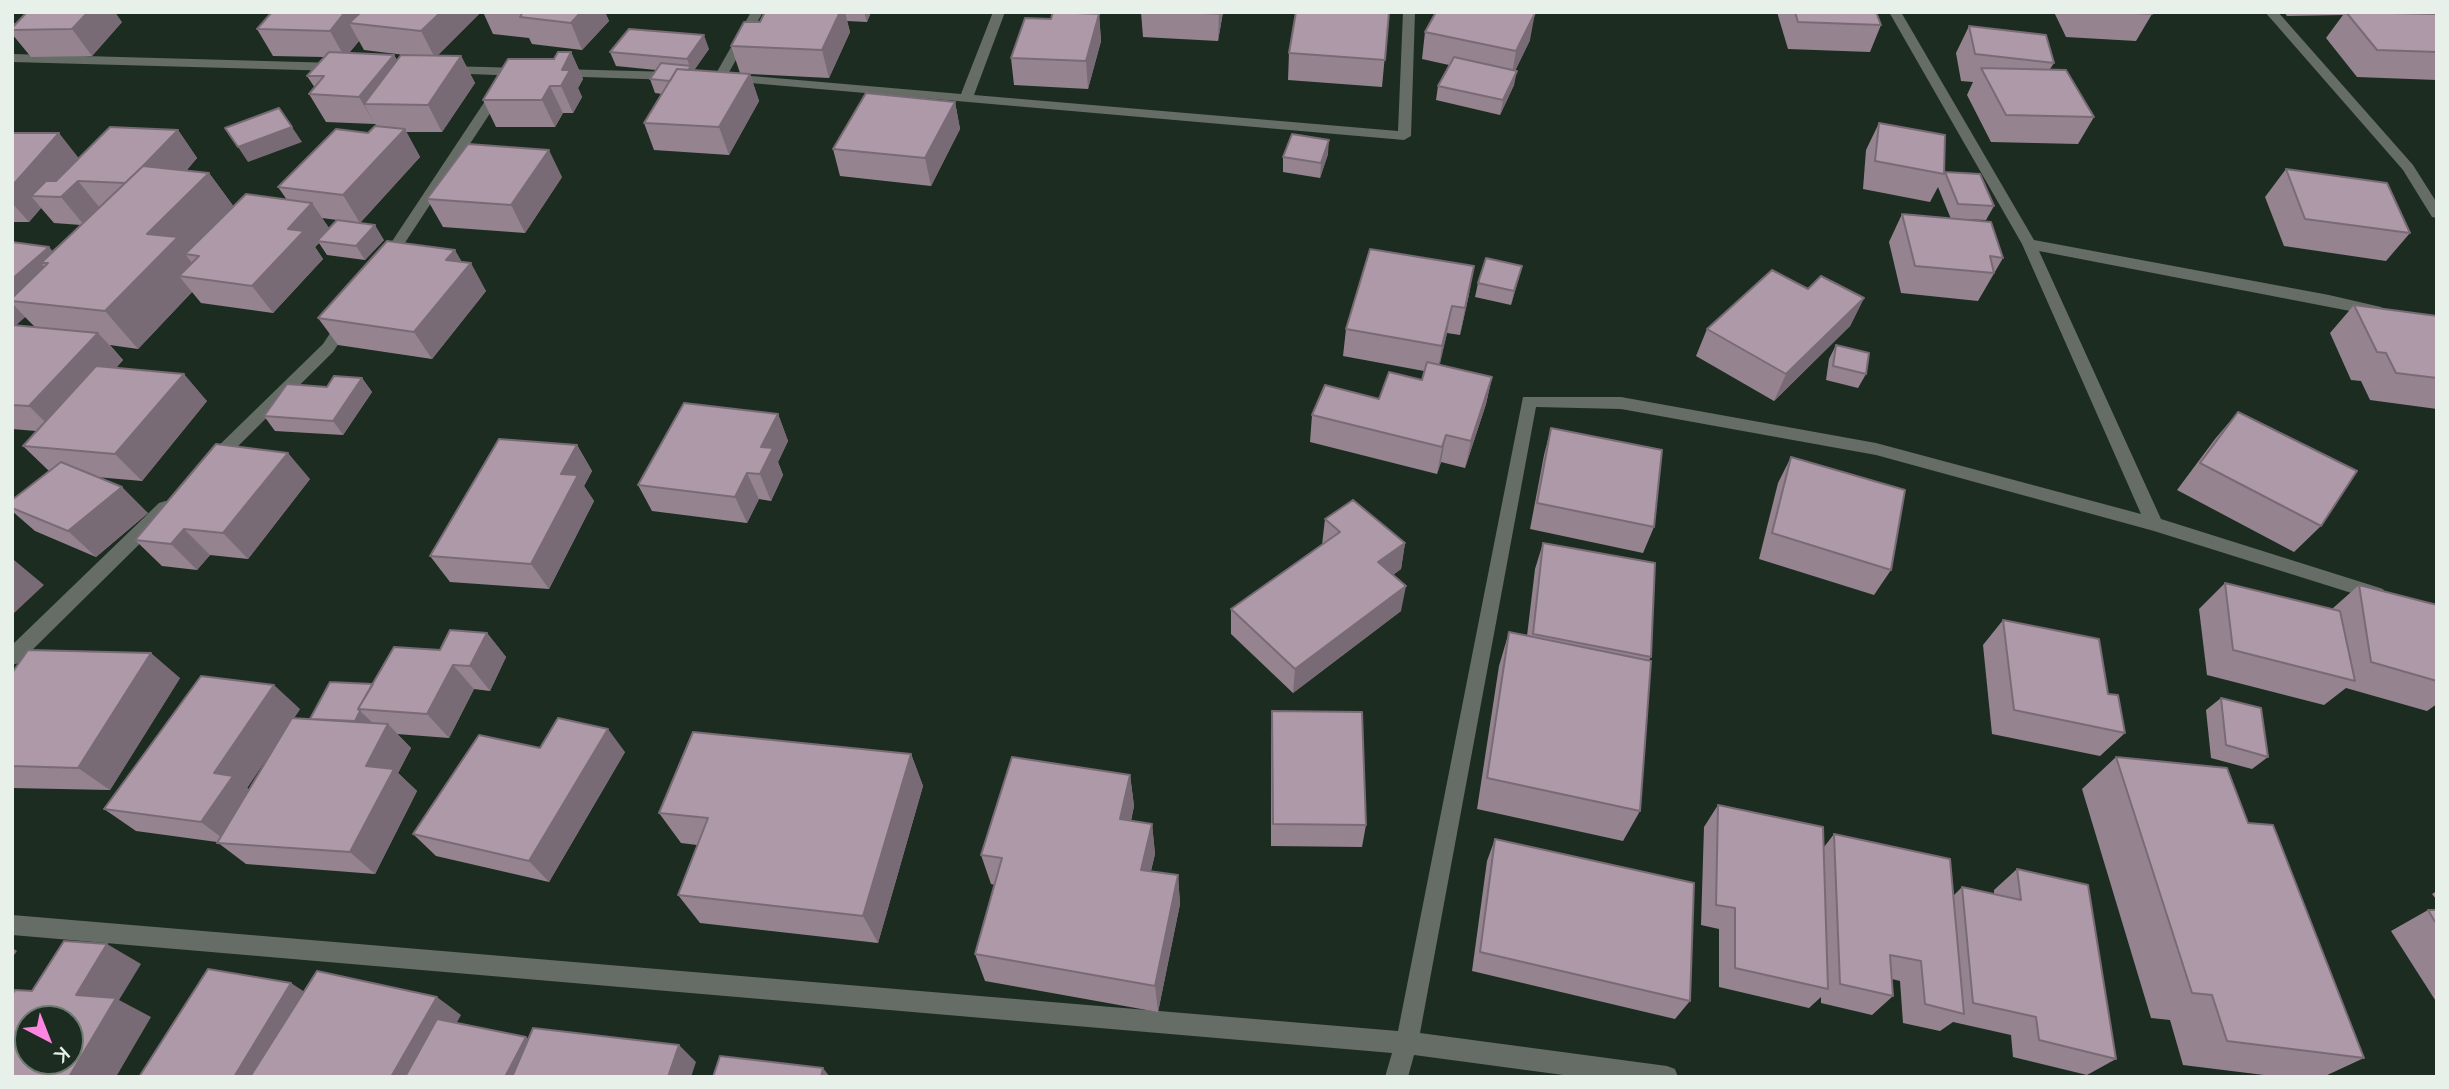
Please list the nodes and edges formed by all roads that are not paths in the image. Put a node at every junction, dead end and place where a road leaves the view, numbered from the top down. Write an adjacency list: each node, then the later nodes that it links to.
1 (757, 12): 10 (street)
2 (999, 12): 11 (street)
3 (1409, 12): 11 (street)
4 (1895, 12): 13 (street)
5 (2271, 12): 12 (street)
6 (12, 58): 7 (street)
7 (345, 67)
8 (428, 69): 9 (street)
9 (512, 71): 10 (street); 14 (street)
10 (706, 77): 11 (street)
11 (966, 98)
12 (2437, 214)
13 (2029, 244): 16 (street); 19 (street)
14 (374, 279)
15 (359, 302): 17 (street)
16 (2396, 316)
17 (200, 474)
18 (180, 493): 21 (street)
19 (2154, 524): 20 (street); 23 (street)
20 (2398, 600)
21 (12, 657)
22 (12, 925): 23 (street)
23 (1407, 1043): 24 (street); 25 (street)
24 (1396, 1077)
25 (1667, 1077)

